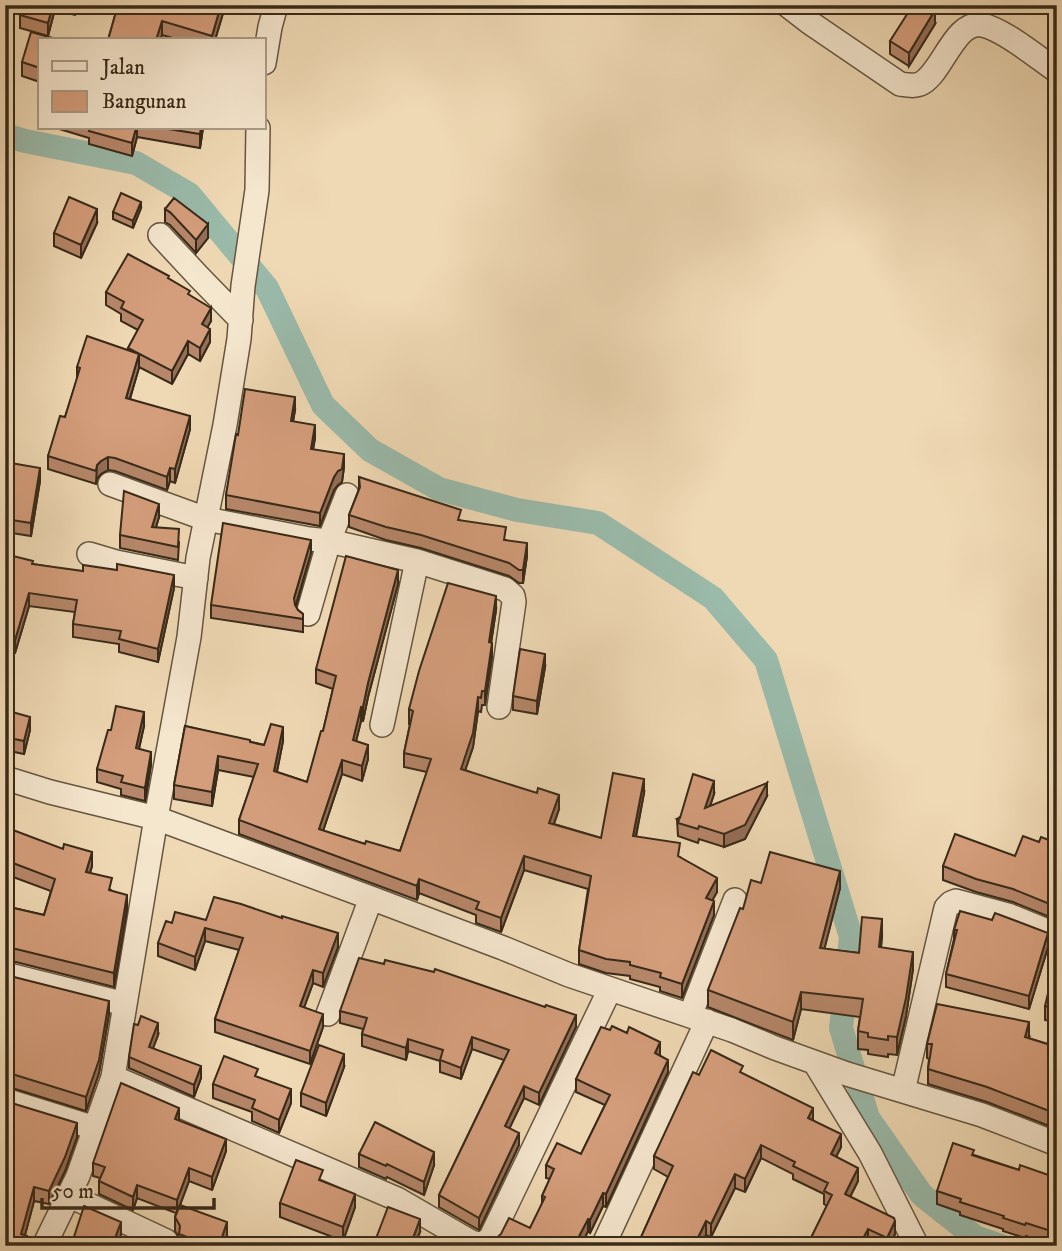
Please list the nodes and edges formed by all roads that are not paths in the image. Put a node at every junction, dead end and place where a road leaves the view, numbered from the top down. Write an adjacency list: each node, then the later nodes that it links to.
1 (276, 5): 4 (street)
2 (787, 5): 3 (street)
3 (815, 14): 5 (street)
4 (266, 52)
5 (1057, 71)
6 (258, 130): 8 (street)
7 (160, 235): 8 (street)
8 (241, 320): 11 (street)
9 (110, 484): 11 (street)
10 (347, 495): 12 (street)
11 (205, 519): 12 (street); 15 (street)
12 (329, 541): 14 (street); 16 (street)
13 (89, 554): 15 (street)
14 (417, 561): 17 (street); 18 (street)
15 (196, 578): 20 (street)
16 (308, 614)
17 (499, 707)
18 (382, 725)
19 (5, 778): 20 (street)
20 (156, 818): 21 (street); 26 (street)
21 (371, 898): 25 (street); 27 (street)
22 (735, 900): 28 (street)
23 (1057, 935): 31 (street)
24 (13, 976): 26 (street)
25 (610, 989): 28 (street); 30 (street)
26 (125, 1004): 30 (street)
27 (328, 1014)
28 (699, 1019): 29 (street); 38 (street)
29 (815, 1063): 31 (street); 39 (street)
30 (113, 1077): 33 (street)
31 (894, 1089): 34 (street)
32 (5, 1100): 33 (street)
33 (95, 1128): 35 (street)
34 (1057, 1144)
35 (68, 1195): 36 (street); 37 (street)
36 (166, 1241)
37 (44, 1246)
38 (603, 1246)
39 (915, 1246)

